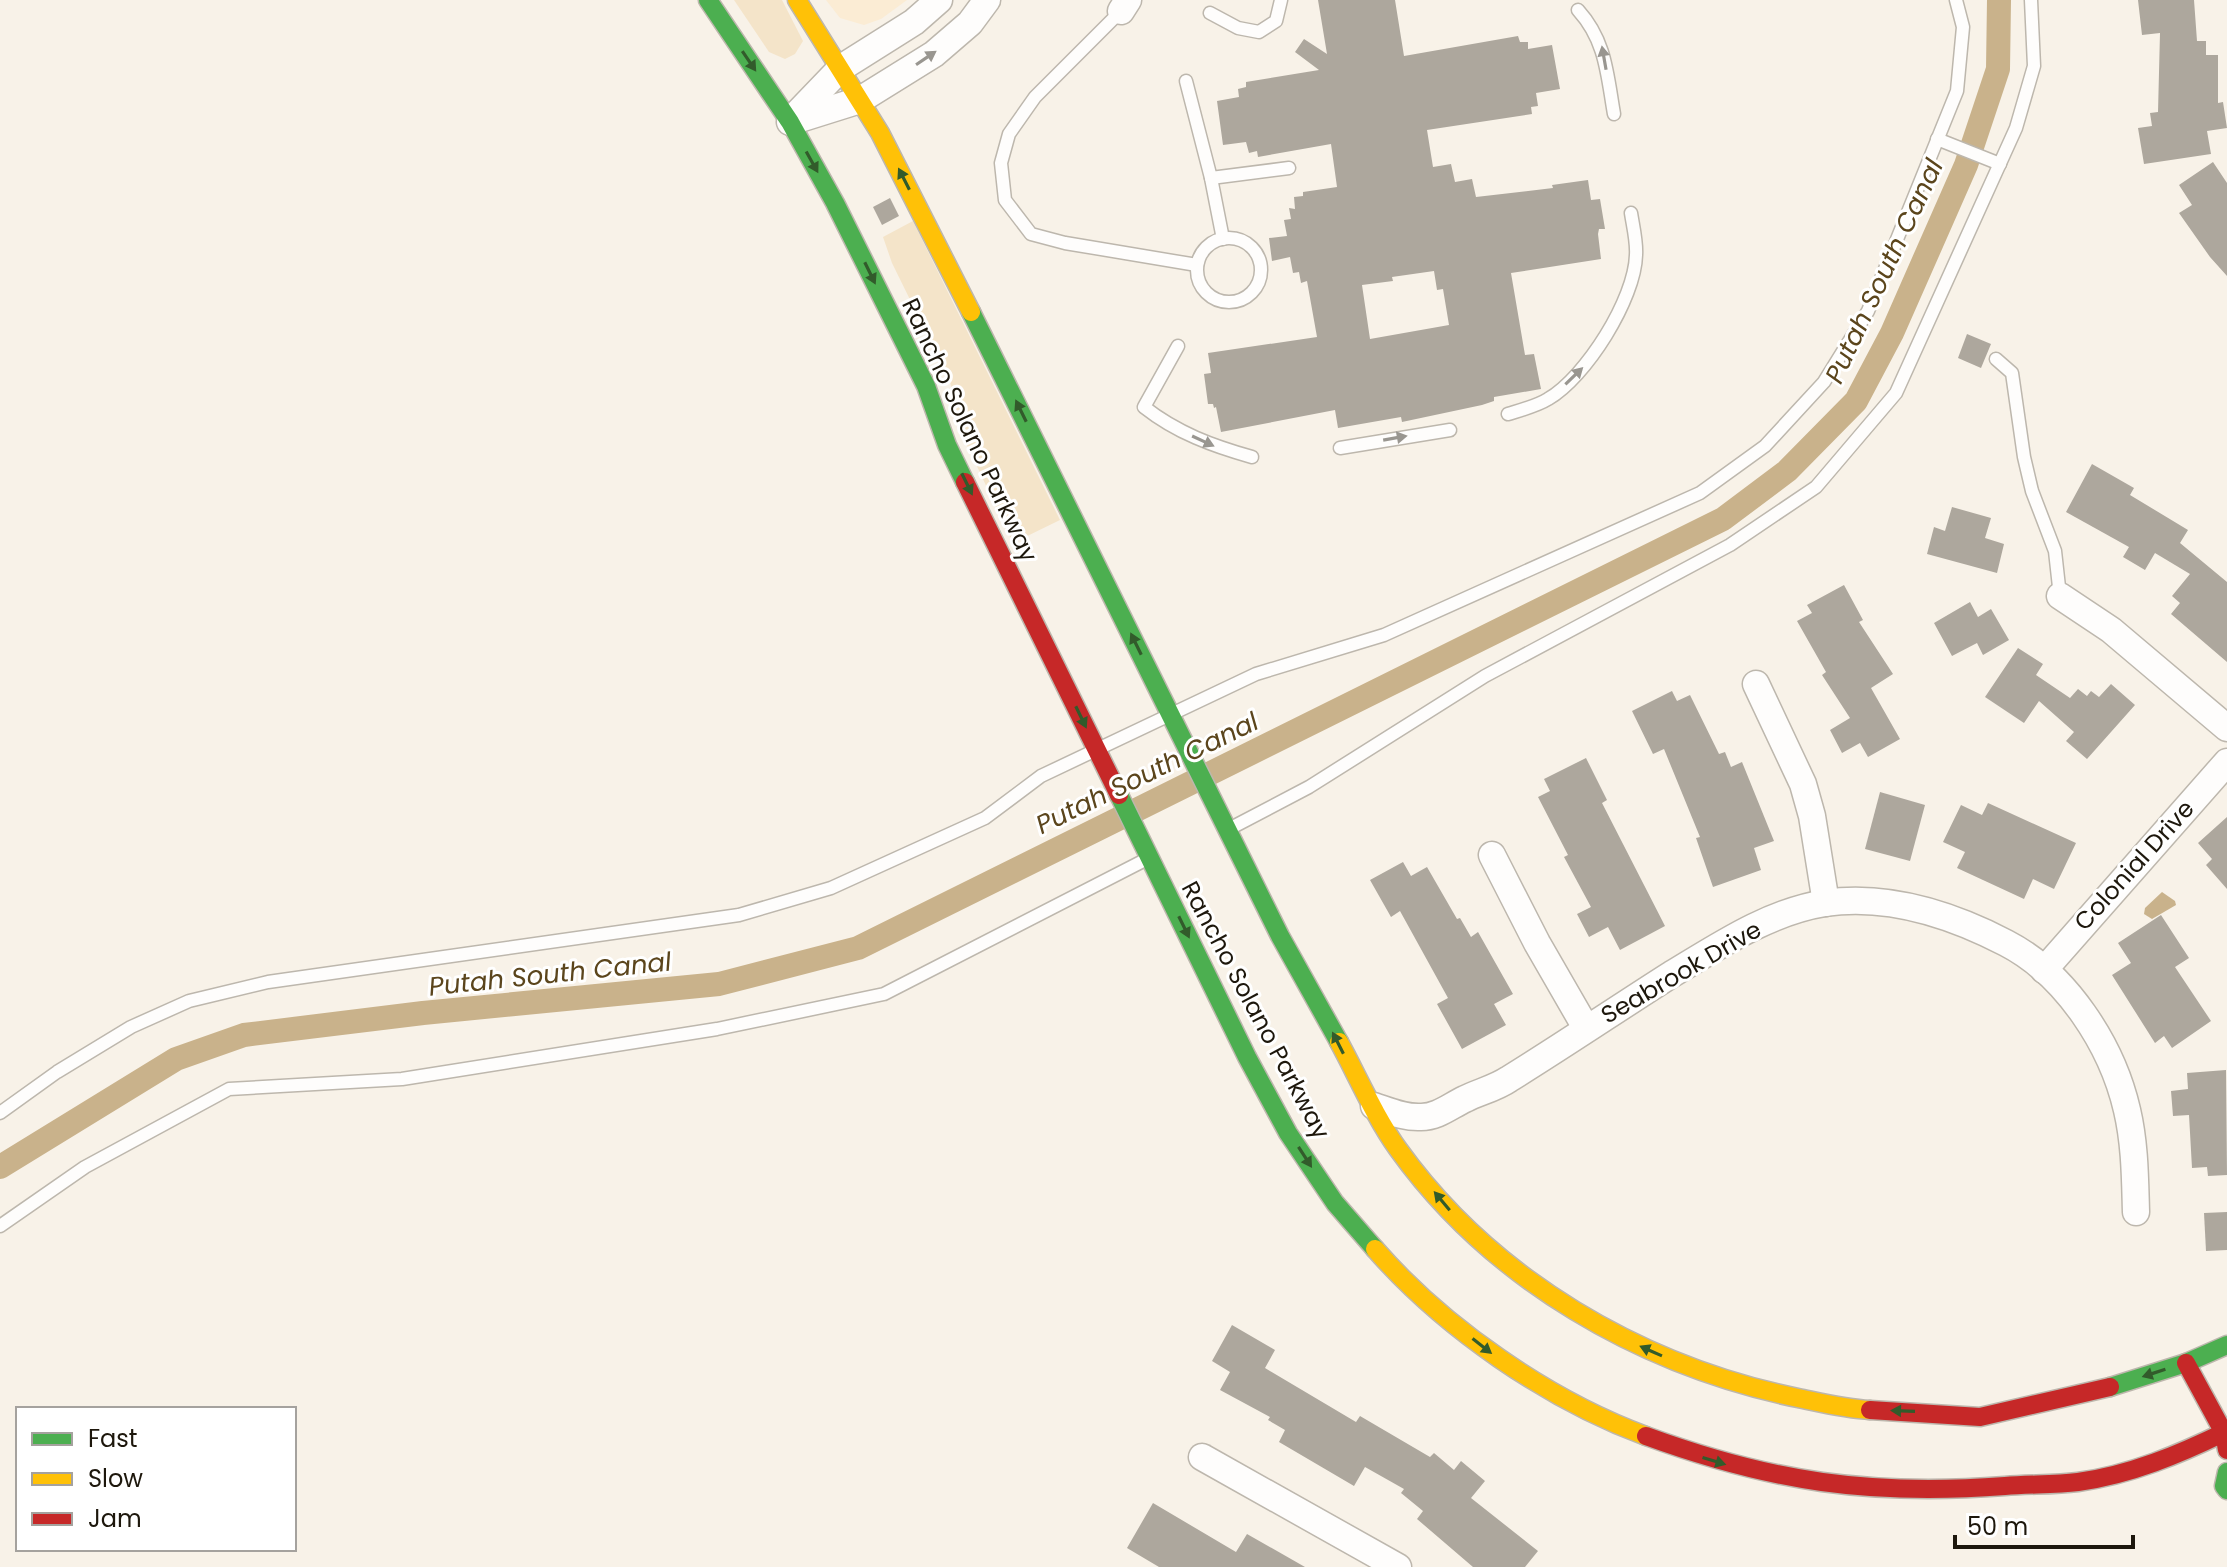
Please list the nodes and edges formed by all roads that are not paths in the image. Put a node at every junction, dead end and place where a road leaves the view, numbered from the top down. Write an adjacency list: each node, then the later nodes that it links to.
1 (708, 0): 15 (street, Rancho Solano Parkway, one-way to 15)
2 (797, 0): 11 (street, Rancho Solano Parkway)
3 (939, 0): 11 (street)
4 (987, 0): 13 (street, one-way to 4)
5 (1281, 0): 10 (lane)
6 (1956, 0): 16 (lane)
7 (2031, 0): 17 (lane)
8 (1123, 4): 22 (lane)
9 (1578, 10): 14 (lane, one-way to 9)
10 (1210, 13)
11 (841, 68): 13 (street, Rancho Solano Parkway); 15 (street)
12 (1186, 81): 19 (lane)
13 (860, 100): 15 (street); 31 (street, Rancho Solano Parkway, one-way to 13)
14 (1614, 114)
15 (790, 122): 33 (street, Rancho Solano Parkway, one-way to 33)
16 (1942, 141): 17 (lane); 31 (lane)
17 (1996, 163): 35 (lane)
18 (1289, 168): 19 (lane)
19 (1211, 178): 21 (lane)
20 (1631, 213): 25 (lane, one-way to 20)
21 (1223, 239): 22 (lane); 22 (lane)
22 (1197, 265)
23 (1178, 346): 28 (lane, one-way to 28)
24 (1996, 359): 29 (lane)
25 (1508, 414)
26 (1450, 430): 27 (lane, one-way to 26)
27 (1340, 448)
28 (1252, 457)
29 (2060, 596): 32 (street)
30 (1756, 684): 38 (street)
31 (1171, 714): 33 (lane); 35 (street, Rancho Solano Parkway)
32 (2227, 728)
33 (1097, 748): 36 (street, Rancho Solano Parkway); 42 (lane)
34 (2227, 762): 39 (street, Colonial Drive)
35 (1227, 830): 41 (street, Rancho Solano Parkway, one-way to 35)
36 (1148, 854): 44 (lane); 47 (street, Rancho Solano Parkway, one-way to 47)
37 (1492, 855): 40 (street)
38 (1826, 903): 39 (street, Seabrook Drive); 40 (street, Seabrook Drive)
39 (2044, 970): 43 (street, Seabrook Drive)
40 (1586, 1028): 41 (street, Seabrook Drive)
41 (1374, 1106): 46 (street, Rancho Solano Parkway, one-way to 41)
42 (0, 1113)
43 (2136, 1212)
44 (0, 1226)
45 (2227, 1345): 46 (street, Rancho Solano Parkway)
46 (2186, 1363): 47 (street)
47 (2226, 1438)
48 (1202, 1457): 51 (street)
49 (2227, 1472): 50 (street)
50 (2227, 1490)
51 (1398, 1567)

